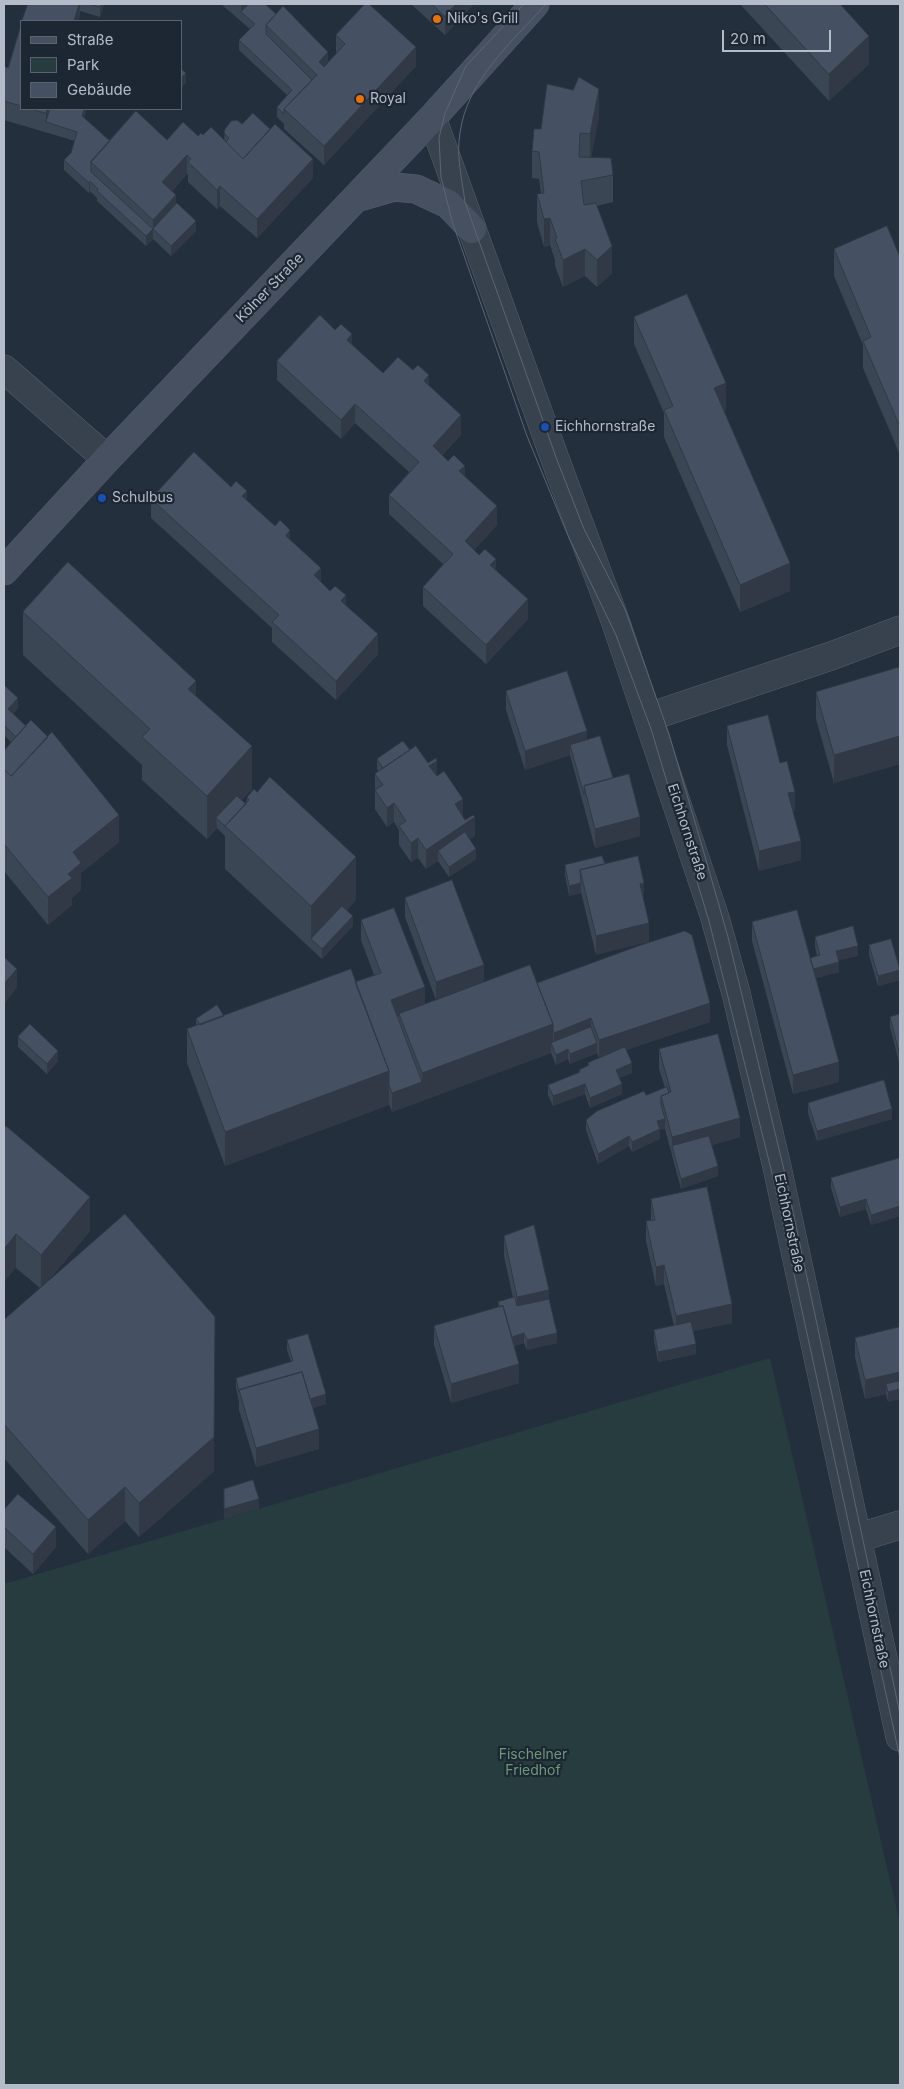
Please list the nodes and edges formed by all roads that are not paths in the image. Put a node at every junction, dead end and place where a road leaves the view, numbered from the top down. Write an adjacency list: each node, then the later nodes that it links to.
1 (535, 4): 2 (main road, Kölner Straße)
2 (432, 118): 3 (main road, Kölner Straße); 4 (street, Eichhornstraße)
3 (355, 199): 4 (main road); 6 (main road, Kölner Straße)
4 (472, 229): 9 (street, Eichhornstraße)
5 (4, 369): 6 (street)
6 (107, 459): 7 (main road, Kölner Straße)
7 (4, 571)
8 (900, 630): 9 (street)
9 (649, 717): 11 (street, Eichhornstraße)
10 (900, 1525): 11 (street)
11 (857, 1538): 12 (street, Eichhornstraße)
12 (900, 1737)

